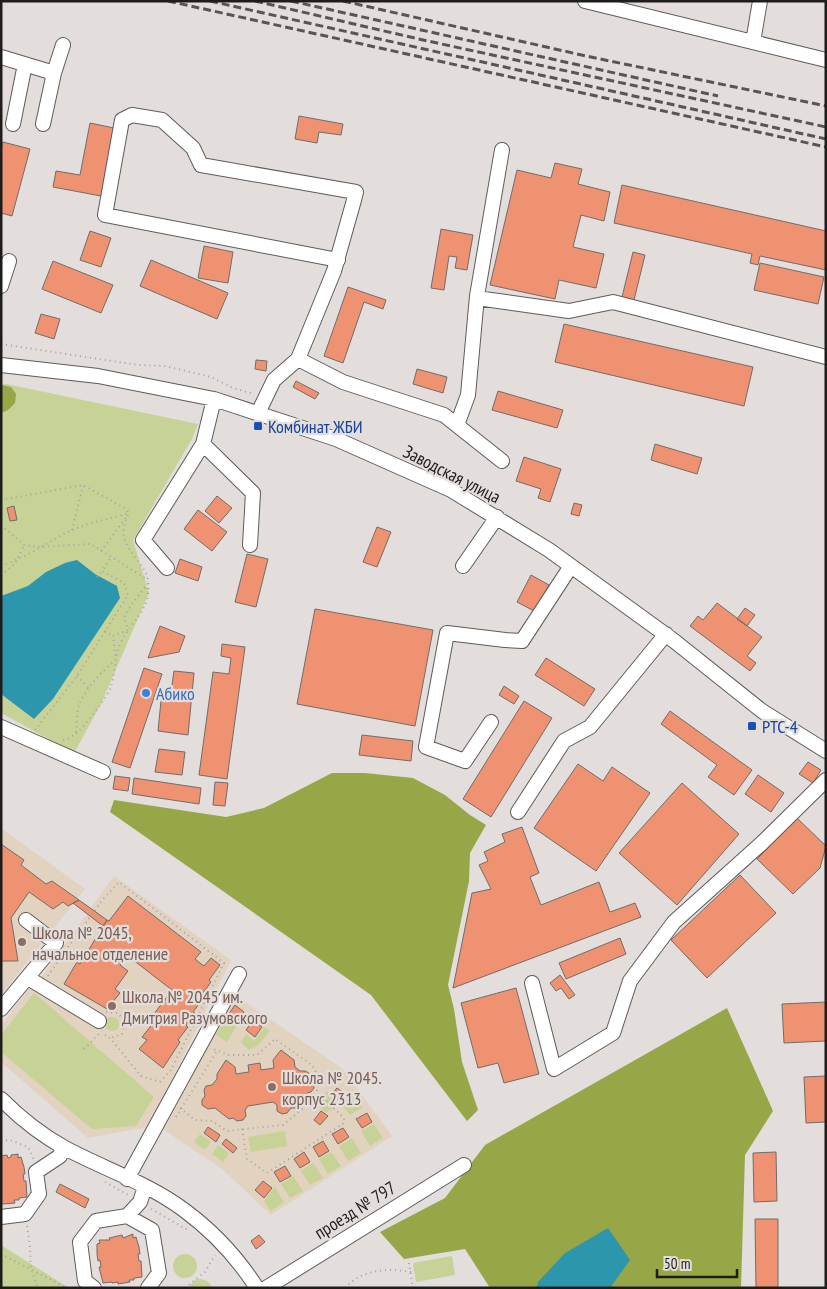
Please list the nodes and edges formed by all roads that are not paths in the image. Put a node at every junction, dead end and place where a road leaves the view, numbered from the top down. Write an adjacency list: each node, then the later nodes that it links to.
1 (585, 1): 3 (street)
2 (760, 1): 4 (street)
3 (620, 5): 4 (street)
4 (753, 42): 7 (street)
5 (63, 45): 9 (street)
6 (1, 57): 8 (street)
7 (826, 60)
8 (25, 64): 9 (street); 10 (street)
9 (54, 73): 11 (street)
10 (13, 124)
11 (43, 124)
12 (502, 150): 16 (street)
13 (338, 260): 13 (street); 18 (street)
14 (9, 261): 15 (street)
15 (1, 286)
16 (477, 298): 17 (street); 22 (street)
17 (826, 357)
18 (298, 360): 21 (street); 22 (street)
19 (1, 365): 20 (street, Заводская улица)
20 (214, 399): 21 (street, Заводская улица); 23 (street)
21 (258, 413): 25 (street, Заводская улица)
22 (457, 425): 24 (street)
23 (202, 444): 26 (street); 29 (street)
24 (502, 461)
25 (497, 517): 27 (street); 28 (street, Заводская улица)
26 (250, 545)
27 (463, 566)
28 (571, 566): 30 (street, Заводская улица); 31 (street)
29 (167, 568)
30 (666, 634): 33 (street, Заводская улица); 36 (street)
31 (491, 722)
32 (1, 727): 34 (street)
33 (826, 751)
34 (103, 772)
35 (826, 780): 40 (street)
36 (518, 812)
37 (26, 920): 39 (street)
38 (239, 974): 46 (street)
39 (28, 978): 41 (street); 42 (street)
40 (532, 983)
41 (1, 1009)
42 (100, 1027)
43 (5, 1109): 44 (street)
44 (63, 1147): 46 (street); 49 (street)
45 (464, 1165): 53 (street, проезд № 797)
46 (127, 1178): 47 (street)
47 (145, 1187): 48 (street); 52 (street)
48 (127, 1216): 50 (street); 51 (street)
49 (1, 1218)
50 (94, 1288)
51 (148, 1288)
52 (257, 1288)
53 (266, 1288)

